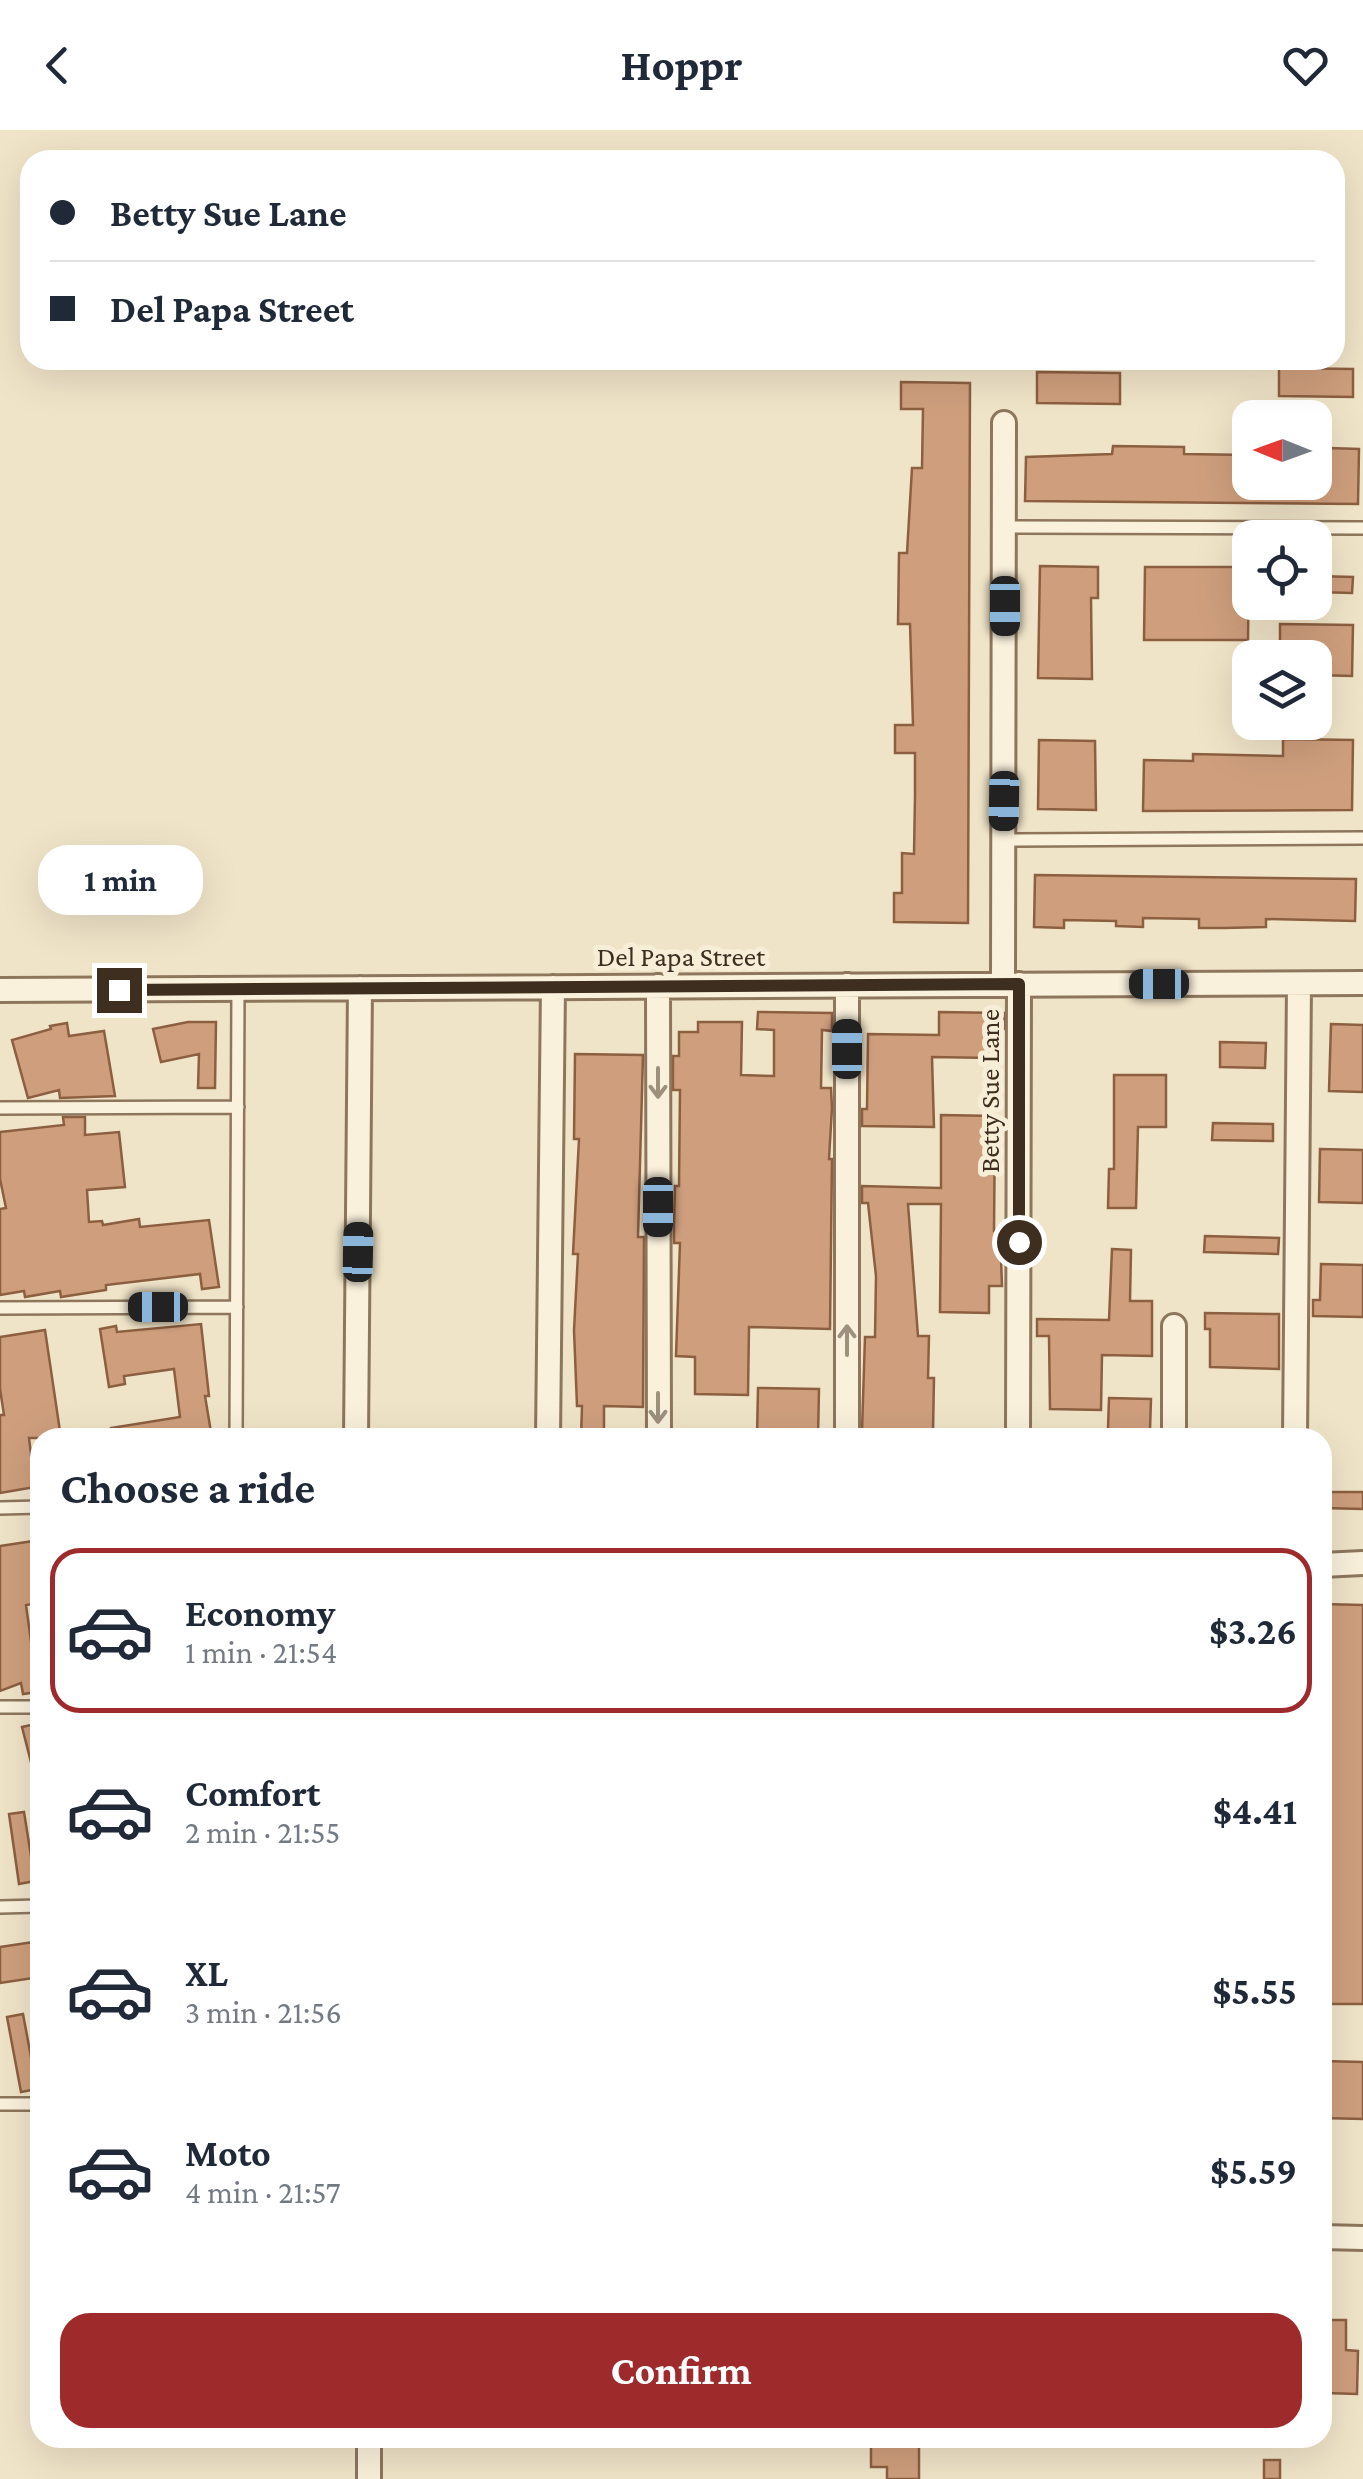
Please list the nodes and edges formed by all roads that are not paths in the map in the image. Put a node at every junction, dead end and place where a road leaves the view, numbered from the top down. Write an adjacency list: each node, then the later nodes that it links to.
1 (1004, 424): 2 (street, Betty Sue Lane)
2 (1006, 528): 3 (lane); 5 (street, Betty Sue Lane)
3 (1363, 528)
4 (1363, 838): 5 (lane)
5 (1003, 840): 7 (street, Betty Sue Lane)
6 (1363, 983): 8 (street, Del Papa Street)
7 (1011, 984): 8 (street, Del Papa Street); 9 (street, Del Papa Street); 25 (street, Betty Sue Lane)
8 (1299, 984): 27 (street)
9 (848, 985): 11 (street, Del Papa Street); 24 (street, one-way to 9)
10 (554, 986): 11 (street, Del Papa Street); 12 (street, Del Papa Street); 22 (street)
11 (658, 986): 23 (street, one-way to 23)
12 (360, 988): 13 (street, Del Papa Street); 21 (street)
13 (238, 989): 14 (street, Del Papa Street); 15 (lane)
14 (0, 990)
15 (238, 1107): 16 (lane); 17 (lane)
16 (0, 1108)
17 (237, 1307): 18 (lane); 20 (lane)
18 (0, 1308)
19 (1174, 1326): 26 (street)
20 (236, 1428)
21 (356, 1428)
22 (548, 1428)
23 (658, 1428)
24 (847, 1428)
25 (1018, 1428)
26 (1174, 1428)
27 (1295, 1428)
28 (0, 1508): 29 (lane)
29 (30, 1508)
30 (1363, 1563): 31 (street)
31 (1332, 1565)
32 (30, 1706): 33 (lane)
33 (0, 1707)
34 (30, 1906): 35 (lane)
35 (0, 1907)
36 (0, 2104): 37 (lane)
37 (30, 2104)
38 (1332, 2237): 39 (street)
39 (1363, 2238)
40 (369, 2448): 41 (street)
41 (369, 2479)

